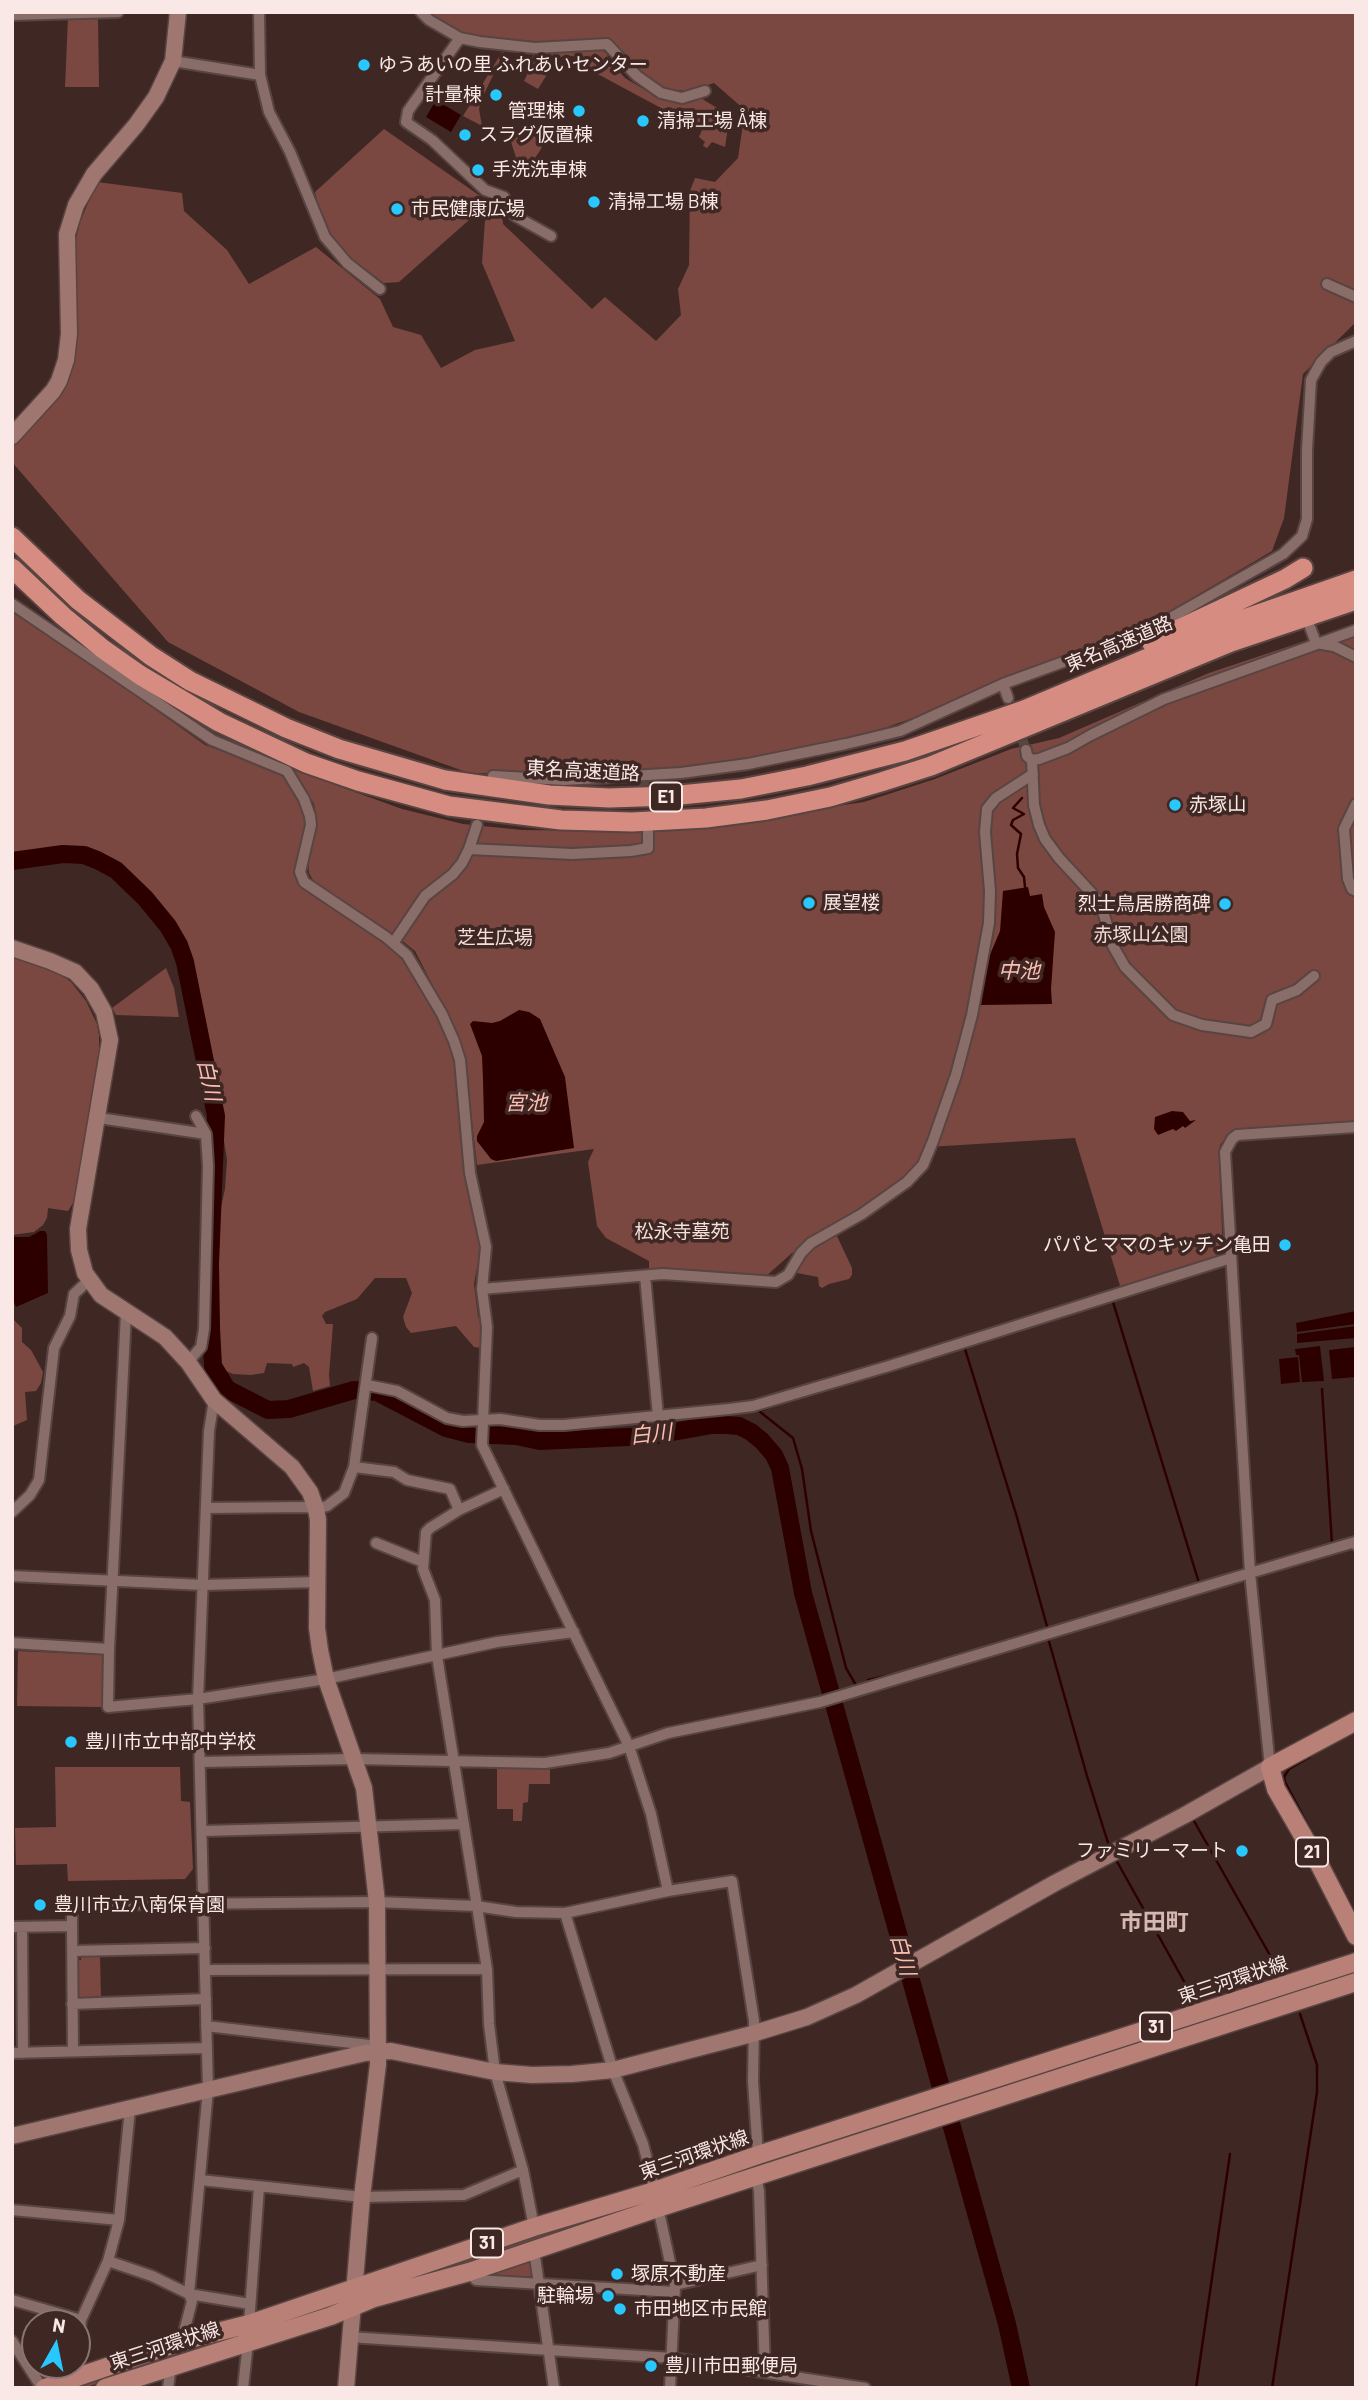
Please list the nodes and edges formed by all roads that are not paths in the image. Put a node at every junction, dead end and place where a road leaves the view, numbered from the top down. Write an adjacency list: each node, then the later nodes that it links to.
1 (118, 12): 5 (street)
2 (178, 12): 7 (street)
3 (259, 12): 8 (street)
4 (421, 12): 6 (street)
5 (12, 15)
6 (460, 38): 9 (street); 10 (street)
7 (173, 61): 8 (street); 15 (street)
8 (260, 75): 12 (street)
9 (705, 91)
10 (551, 236)
11 (1326, 284): 13 (street)
12 (380, 289)
13 (1356, 297)
14 (1356, 341): 17 (street)
15 (12, 436)
16 (12, 537): 27 (highway, 東名高速道路 / E1)
17 (1291, 562): 26 (street); 27 (highway)
18 (12, 568): 20 (highway, E1)
19 (1356, 580): 27 (highway, 東名高速道路 / E1)
20 (1356, 600)
21 (12, 604): 35 (street)
22 (1310, 627): 24 (street)
23 (1356, 630): 24 (street)
24 (1316, 643): 25 (street); 28 (street)
25 (1356, 657)
26 (1003, 684): 27 (street); 29 (street)
27 (1016, 704)
28 (1033, 774): 37 (street); 43 (street)
29 (493, 776)
30 (1356, 804): 34 (street)
31 (477, 825): 33 (street)
32 (648, 832): 33 (street)
33 (470, 849): 35 (street)
34 (1356, 891)
35 (394, 942): 45 (street)
36 (12, 948): 39 (street)
37 (1314, 976)
38 (195, 1116): 41 (street)
39 (99, 1118): 41 (street); 44 (street)
40 (1356, 1127): 42 (street)
41 (206, 1133): 48 (street)
42 (1231, 1258): 51 (street); 62 (street)
43 (645, 1276): 45 (street); 51 (street)
44 (89, 1280): 46 (street); 58 (street)
45 (482, 1289): 52 (street)
46 (126, 1313): 48 (street); 64 (street)
47 (372, 1338): 49 (street)
48 (188, 1362): 50 (street)
49 (367, 1385): 52 (street); 53 (street)
50 (214, 1400): 55 (street); 56 (street)
51 (658, 1416): 52 (street)
52 (483, 1421): 54 (street)
53 (354, 1467): 56 (street); 57 (street)
54 (503, 1489): 57 (street); 67 (street)
55 (206, 1508): 56 (street); 66 (street)
56 (316, 1509): 65 (street)
57 (459, 1510): 61 (street)
58 (12, 1512)
59 (376, 1543): 61 (street)
60 (1356, 1545): 62 (street)
61 (423, 1562): 70 (street)
62 (1251, 1573): 74 (street); 78 (street)
63 (12, 1576): 64 (street)
64 (112, 1582): 66 (street); 69 (street)
65 (318, 1582): 66 (street); 71 (street)
66 (203, 1585): 72 (street)
67 (574, 1632): 70 (street); 74 (street)
68 (12, 1643): 69 (street)
69 (109, 1649): 72 (street)
70 (438, 1656): 71 (street); 77 (street)
71 (326, 1679): 72 (street); 75 (street)
72 (198, 1699): 76 (street)
73 (1356, 1721): 78 (main road)
74 (629, 1746): 77 (street); 82 (street)
75 (355, 1759): 76 (street); 77 (street); 80 (street)
76 (201, 1762): 81 (street)
77 (454, 1762): 79 (street)
78 (1269, 1767): 89 (main road, 21); 100 (street)
79 (464, 1824): 80 (street); 85 (street)
80 (369, 1827): 81 (street); 83 (street)
81 (202, 1831): 84 (street)
82 (668, 1891): 86 (street); 100 (street)
83 (377, 1902): 84 (street); 85 (street); 95 (street)
84 (204, 1903): 87 (street); 90 (street)
85 (476, 1906): 86 (street); 93 (street)
86 (565, 1913): 105 (street)
87 (72, 1926): 88 (street); 91 (street)
88 (17, 1927): 104 (street)
89 (1356, 1936)
90 (205, 1948): 91 (street); 94 (street)
91 (73, 1951): 98 (street)
92 (1356, 1962): 110 (main road, 東三河環状線 / 31)
93 (487, 1969): 95 (street); 106 (street)
94 (205, 1970): 95 (street); 97 (street)
95 (379, 1970): 103 (street)
96 (1356, 1982): 112 (main road, 東三河環状線 / 31)
97 (206, 1999): 98 (street); 99 (street)
98 (72, 2004): 102 (street)
99 (206, 2026): 101 (street); 103 (street)
100 (752, 2034): 105 (street); 110 (street)
101 (206, 2048): 102 (street); 107 (street)
102 (73, 2051): 104 (street)
103 (377, 2052): 106 (street); 107 (street); 115 (street)
104 (18, 2053)
105 (613, 2070): 106 (street); 116 (street)
106 (495, 2072): 111 (street)
107 (208, 2090): 108 (street); 113 (street)
108 (130, 2109): 109 (street); 118 (street)
109 (12, 2136)
110 (758, 2155): 116 (main road, 東三河環状線 / 31)
111 (523, 2170): 115 (street); 119 (street)
112 (755, 2176): 116 (main road, 東三河環状線 / 31); 122 (street)
113 (200, 2180): 114 (street); 127 (street)
114 (259, 2187): 115 (street); 129 (street)
115 (362, 2197): 125 (street)
116 (656, 2200): 119 (main road, 東三河環状線 / 31); 120 (main road, 東三河環状線 / 31); 126 (street)
117 (12, 2210): 118 (street)
118 (118, 2220): 121 (street)
119 (534, 2227): 125 (main road, 東三河環状線 / 31)
120 (534, 2250): 123 (main road, 東三河環状線 / 31); 124 (street)
121 (108, 2261): 127 (street); 132 (street)
122 (762, 2265): 126 (street); 141 (street)
123 (469, 2272): 124 (street); 130 (main road, 東三河環状線 / 31)
124 (539, 2284): 126 (street); 137 (street)
125 (354, 2287): 130 (street); 133 (main road, 東三河環状線 / 31)
126 (675, 2289): 138 (street)
127 (188, 2294): 129 (street); 135 (street)
128 (12, 2300): 131 (street)
129 (250, 2304): 133 (street)
130 (352, 2308): 133 (main road, 東三河環状線 / 31); 134 (street)
131 (43, 2309)
132 (86, 2309)
133 (249, 2333): 135 (main road, 東三河環状線 / 31); 140 (main road, 東三河環状線 / 31); 147 (street)
134 (349, 2337): 137 (street); 148 (street)
135 (186, 2340): 139 (main road, 東三河環状線 / 31)
136 (12, 2341): 144 (street)
137 (549, 2350): 138 (street); 149 (street)
138 (672, 2358): 141 (street); 150 (street)
139 (91, 2367)
140 (171, 2367): 145 (main road, 東三河環状線 / 31); 146 (street)
141 (765, 2371): 143 (street)
142 (60, 2379): 144 (main road, 東三河環状線 / 31)
143 (851, 2387): 151 (street)
144 (43, 2388)
145 (105, 2388)
146 (168, 2388)
147 (243, 2388)
148 (346, 2388)
149 (554, 2388)
150 (670, 2388)
151 (865, 2388)

